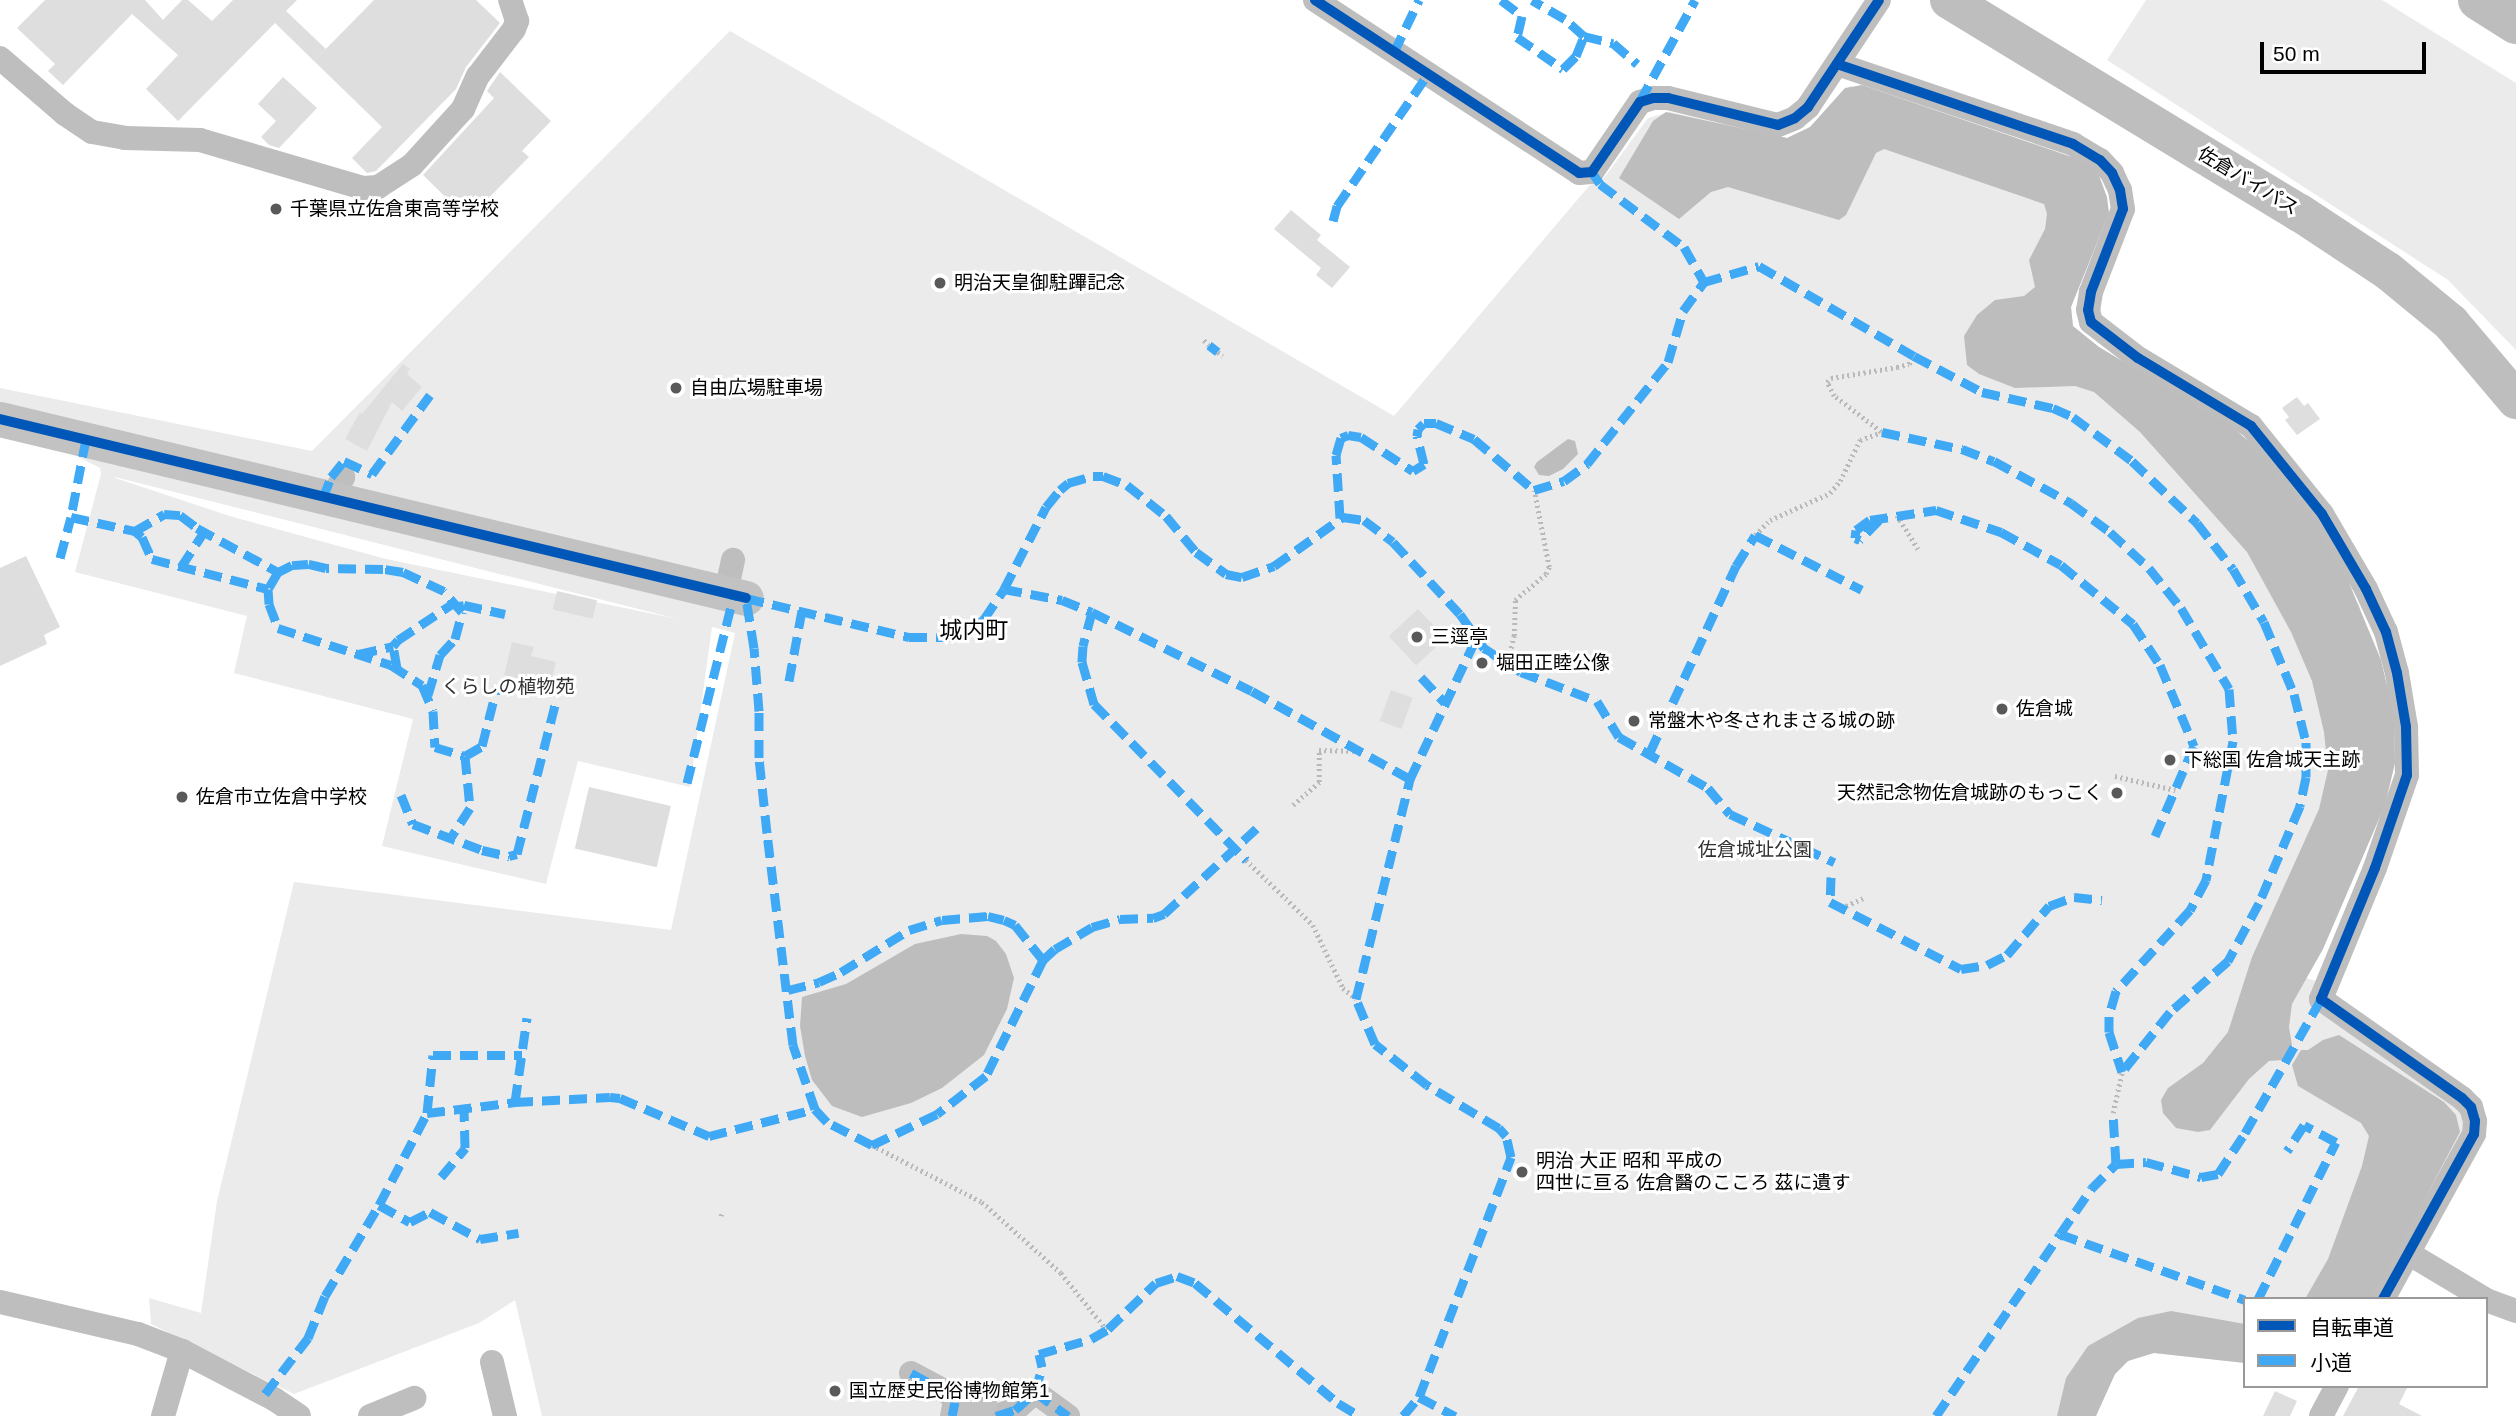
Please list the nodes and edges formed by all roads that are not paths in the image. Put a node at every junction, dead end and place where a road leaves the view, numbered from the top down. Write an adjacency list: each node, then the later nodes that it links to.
1 (510, 0): 5 (street)
2 (1315, 0): 6 (street)
3 (1879, 0): 6 (street)
4 (1949, 0): 7 (highway, 佐倉バイパス)
5 (0, 58)
6 (1837, 64): 10 (street)
7 (2516, 400)
8 (0, 419): 9 (street)
9 (735, 584)
10 (2408, 1253): 11 (street); 12 (street)
11 (2384, 1297)
12 (2483, 1297)
13 (2488, 1300): 15 (street)
14 (0, 1302): 16 (street)
15 (2516, 1311)
16 (182, 1351): 21 (street); 23 (street)
17 (492, 1362): 26 (street)
18 (911, 1373): 22 (street)
19 (2336, 1388): 28 (street)
20 (414, 1398): 25 (street)
21 (271, 1407): 24 (street)
22 (974, 1412): 27 (street)
23 (163, 1416)
24 (299, 1416)
25 (370, 1416)
26 (505, 1416)
27 (1068, 1416)
28 (2322, 1416)

